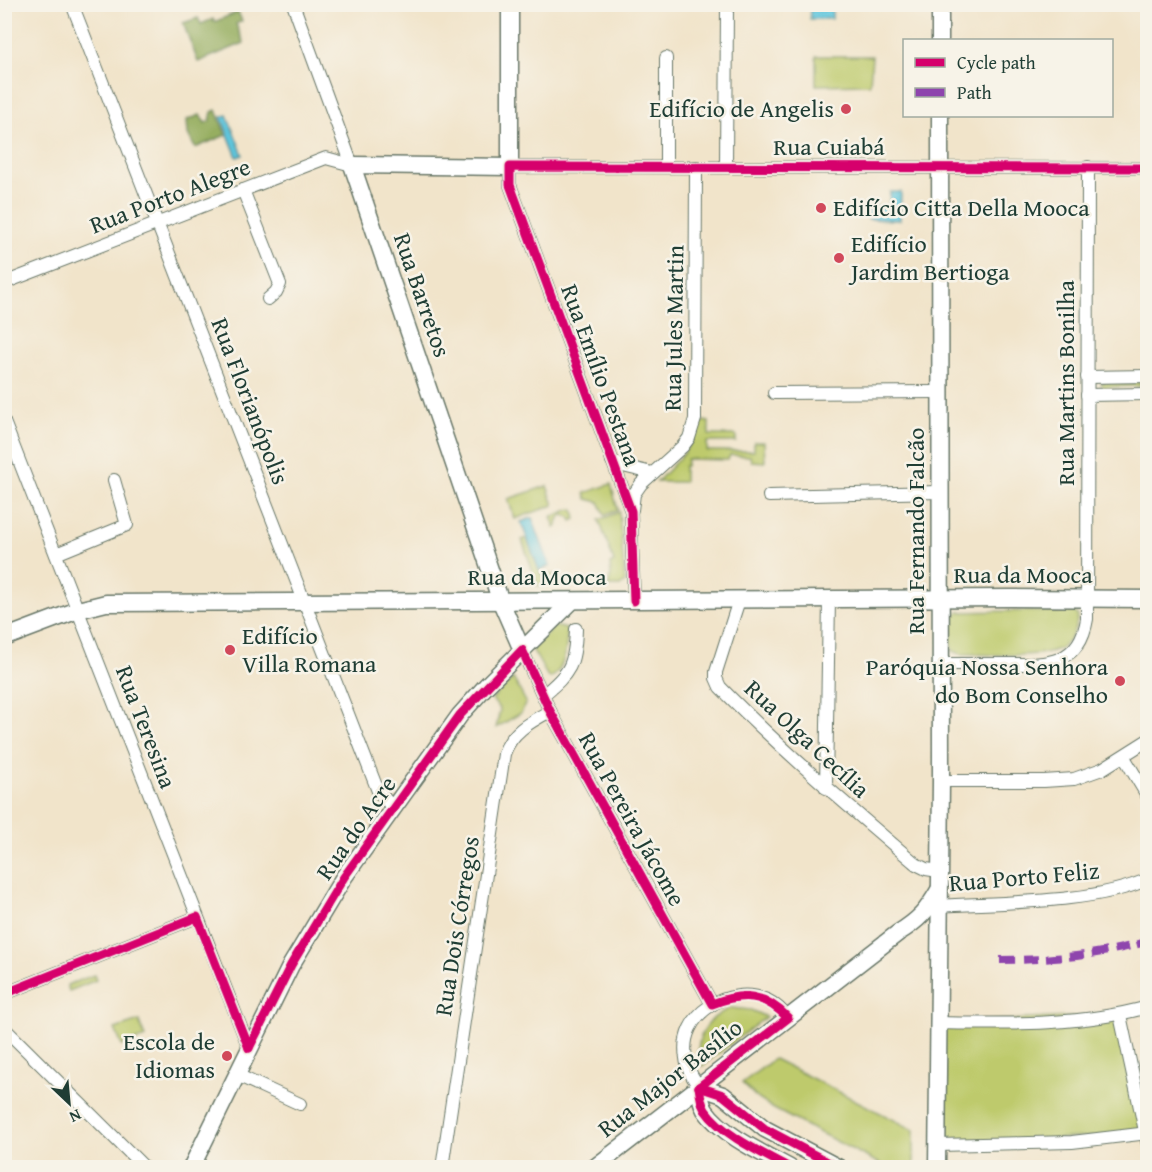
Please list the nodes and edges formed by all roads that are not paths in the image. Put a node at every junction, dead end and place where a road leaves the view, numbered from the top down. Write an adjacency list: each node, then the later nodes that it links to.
1 (72, 4): 18 (street, Rua Florianópolis)
2 (293, 4): 9 (street, Rua Barretos)
3 (510, 4): 10 (main road)
4 (727, 4): 13 (street)
5 (940, 4): 6 (main road)
6 (940, 39)
7 (666, 58): 11 (street)
8 (939, 117): 14 (main road, Rua Fernando Falcão)
9 (352, 165): 10 (main road, Rua Cuiabá); 17 (street, Rua Porto Alegre); 43 (main road, Rua Barretos)
10 (510, 167): 11 (street, Rua Cuiabá); 28 (street, Rua Emílio Pestana)
11 (666, 167): 12 (street, Rua Cuiabá)
12 (696, 167): 13 (street, Rua Cuiabá); 29 (street, Rua Jules Martin)
13 (726, 167): 14 (street, Rua Cuiabá)
14 (940, 167): 15 (street, Rua Cuiabá); 23 (main road, Rua Fernando Falcão)
15 (1088, 167): 16 (street, Rua Cuiabá); 22 (street, Rua Martins Bonilha)
16 (1148, 168)
17 (243, 190): 18 (street, Rua Porto Alegre); 20 (street)
18 (158, 222): 19 (street, Rua Porto Alegre); 42 (street, Rua Florianópolis)
19 (4, 283)
20 (268, 298)
21 (1148, 376): 22 (street)
22 (1087, 377): 26 (street, Rua Martins Bonilha)
23 (939, 392): 24 (street); 31 (main road, Rua Fernando Falcão)
24 (774, 393)
25 (1148, 394): 26 (street)
26 (1087, 395): 36 (street, Rua Martins Bonilha)
27 (4, 422): 34 (street, Rua Teresina)
28 (612, 461): 29 (street); 33 (street, Rua Emílio Pestana)
29 (652, 473): 33 (street, Rua Jules Martin)
30 (114, 480): 34 (street)
31 (939, 492): 32 (street); 35 (main road, Rua Fernando Falcão)
32 (769, 496)
33 (632, 511): 41 (street, Rua Emílio Pestana)
34 (56, 554): 44 (street, Rua Teresina)
35 (940, 598): 36 (main road, Rua da Mooca); 37 (main road, Rua da Mooca); 48 (main road, Rua Fernando Falcão)
36 (1087, 598): 39 (main road, Rua da Mooca); 48 (street, Rua Martins Bonilha)
37 (829, 599): 38 (main road, Rua da Mooca); 54 (street)
38 (739, 600): 41 (main road, Rua da Mooca); 54 (street, Rua Olga Cecília)
39 (1148, 600)
40 (572, 601): 41 (main road, Rua da Mooca); 43 (main road, Rua da Mooca); 47 (main road, Rua do Acre)
41 (634, 601)
42 (305, 602): 43 (main road, Rua da Mooca); 44 (main road, Rua da Mooca); 56 (street, Rua Florianópolis)
43 (501, 602): 47 (main road, Rua Pereira Jácome)
44 (78, 610): 46 (main road, Rua da Mooca); 60 (street, Rua Teresina)
45 (576, 629): 49 (street)
46 (4, 638)
47 (522, 650): 49 (street, Rua Pereira Jácome); 56 (main road, Rua do Acre)
48 (941, 664): 53 (main road, Rua Fernando Falcão)
49 (543, 695): 50 (street, Rua Pereira Jácome)
50 (550, 711): 64 (street, Rua Pereira Jácome); 78 (street, Rua Dois Córregos)
51 (1148, 740): 52 (street)
52 (1124, 757): 53 (street); 55 (street)
53 (941, 781): 57 (main road, Rua Fernando Falcão)
54 (826, 788): 57 (street, Rua Olga Cecília)
55 (1148, 797)
56 (393, 808): 70 (main road, Rua do Acre)
57 (939, 871): 59 (main road, Rua Fernando Falcão)
58 (1148, 879): 59 (street, Rua Porto Feliz)
59 (940, 897): 61 (main road, Rua Major Basílio); 62 (main road, Rua Fernando Falcão)
60 (197, 917): 63 (street); 70 (street, Rua Teresina)
61 (898, 933): 62 (main road); 67 (main road, Rua Major Basílio)
62 (939, 946): 68 (main road, Rua Fernando Falcão)
63 (4, 994)
64 (712, 1004): 67 (street); 72 (street)
65 (1148, 1007): 66 (street)
66 (1120, 1015): 68 (street); 74 (street)
67 (788, 1018): 72 (main road, Rua Major Basílio)
68 (938, 1023): 75 (main road, Rua Fernando Falcão)
69 (4, 1028): 76 (street)
70 (249, 1048): 71 (main road, Rua do Acre)
71 (237, 1075): 73 (street); 77 (main road, Rua do Acre)
72 (699, 1087): 79 (main road, Rua Major Basílio); 80 (main road); 81 (main road)
73 (300, 1104)
74 (1147, 1137): 75 (street)
75 (938, 1145): 82 (main road, Rua Fernando Falcão)
76 (145, 1167)
77 (191, 1167)
78 (442, 1167)
79 (594, 1167)
80 (790, 1167)
81 (837, 1167)
82 (937, 1167)

